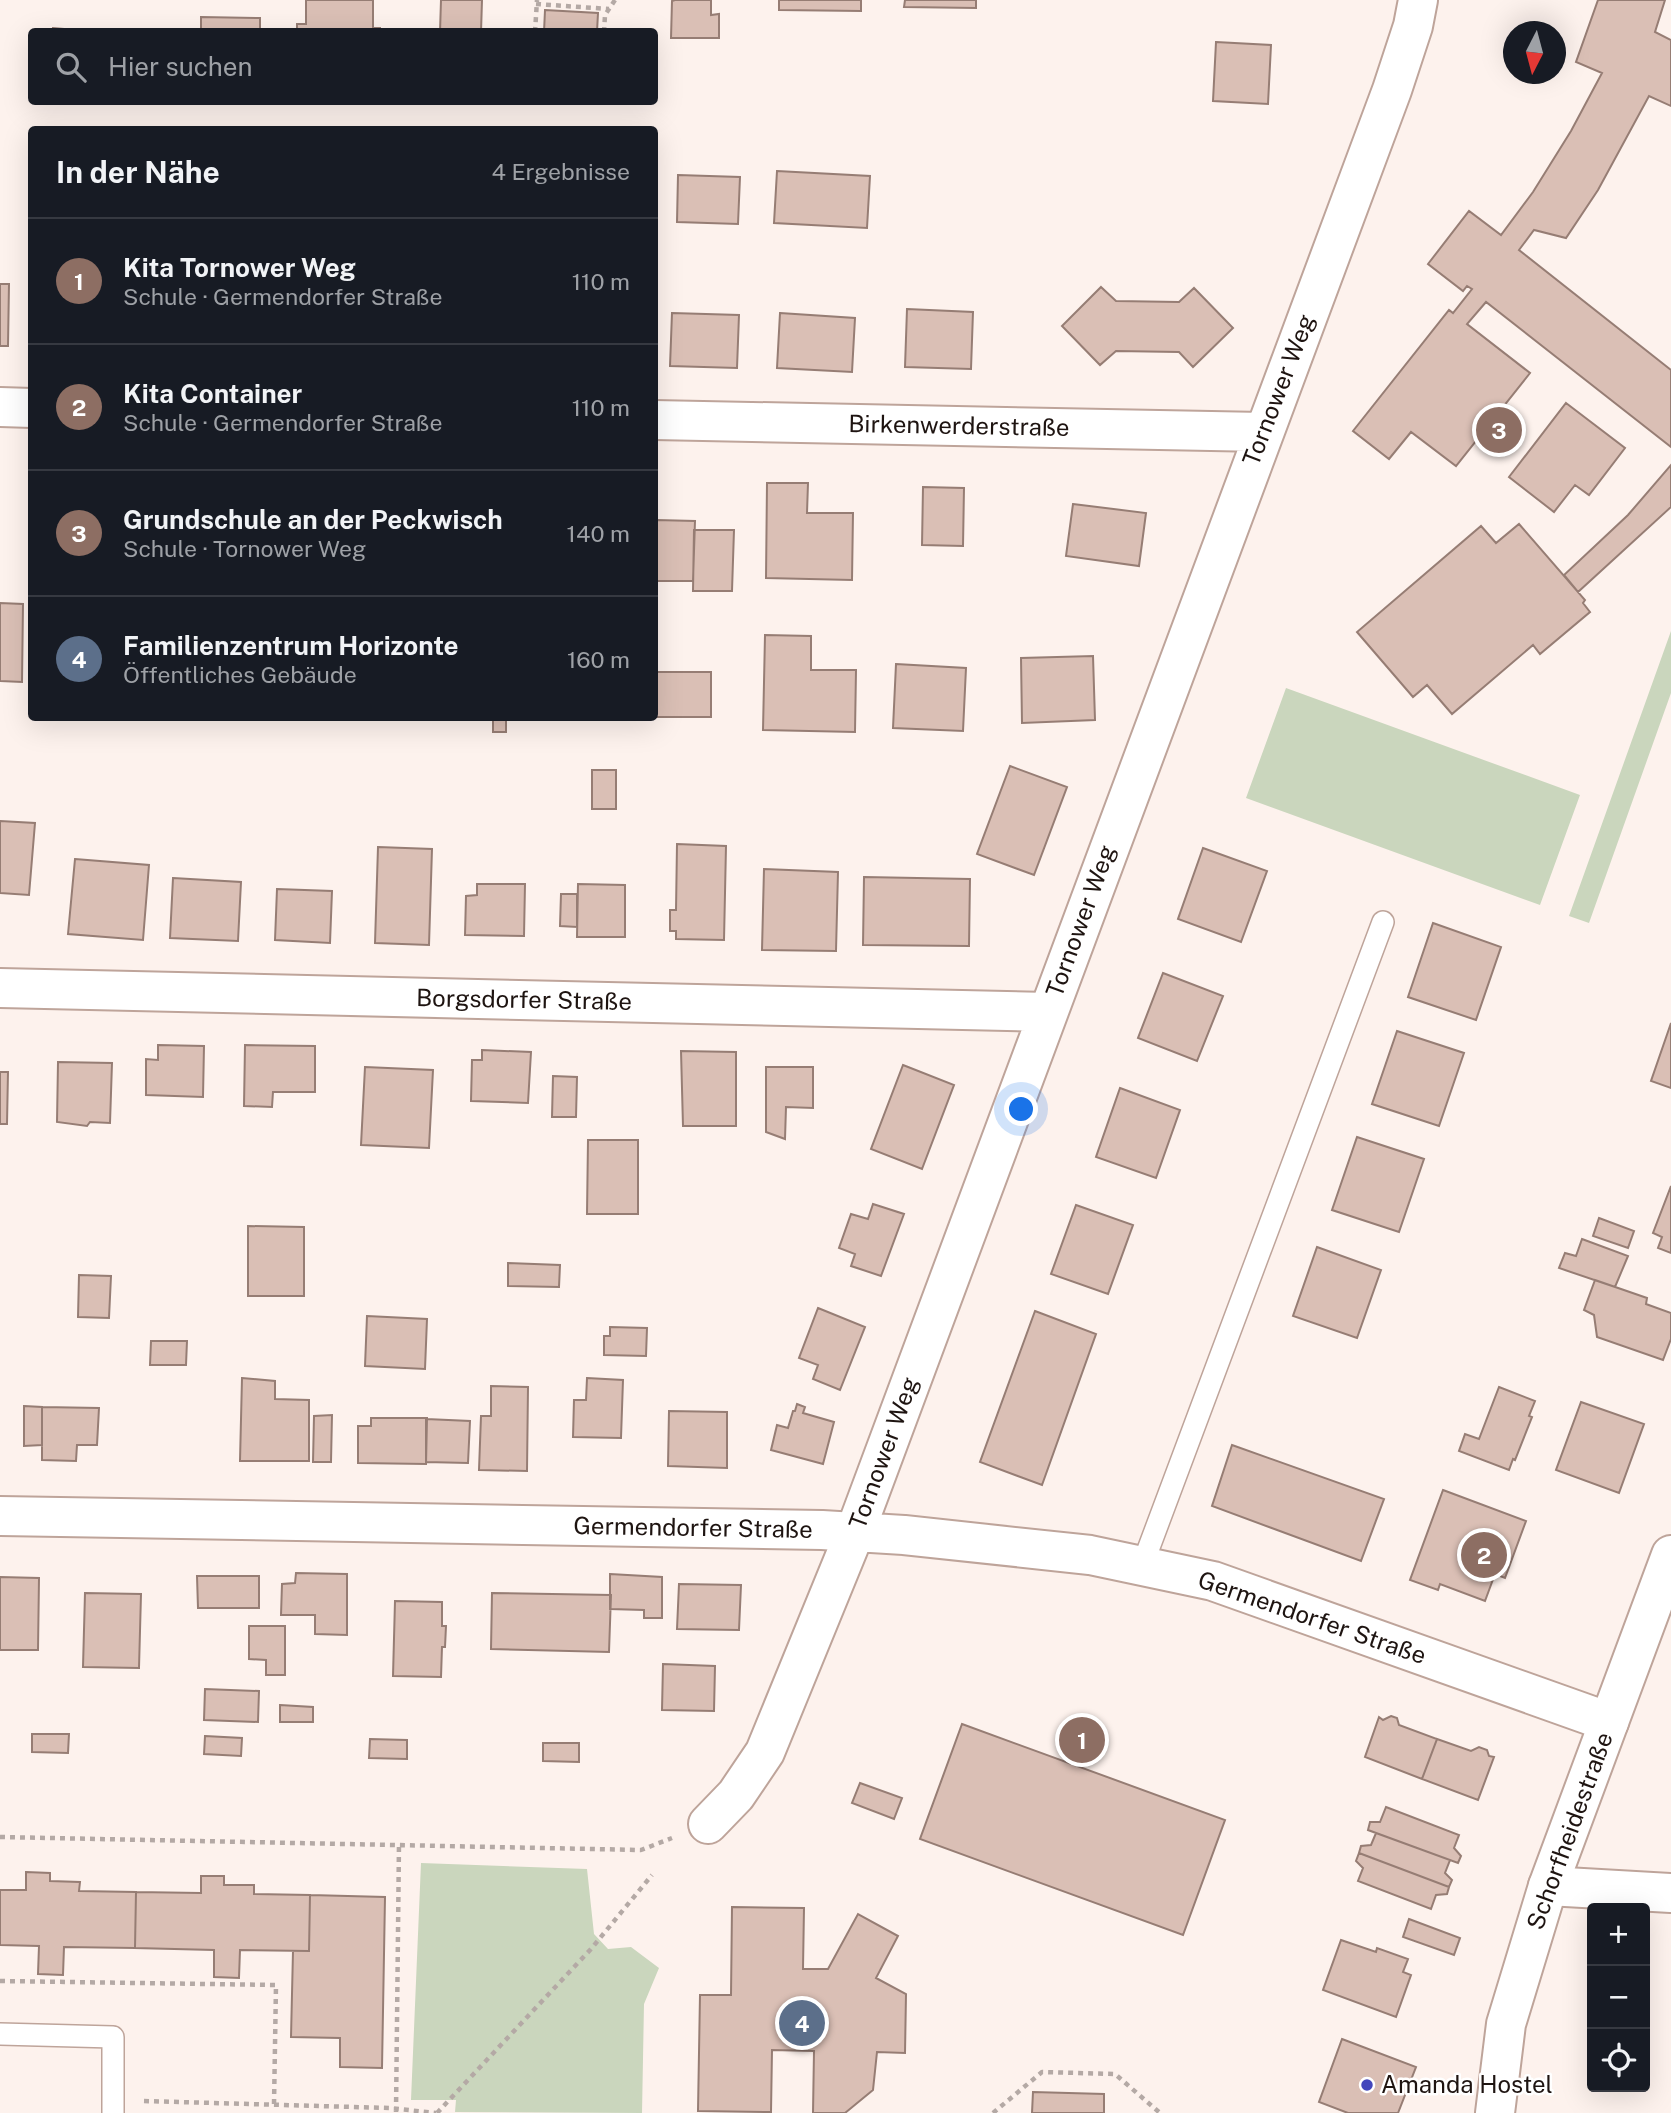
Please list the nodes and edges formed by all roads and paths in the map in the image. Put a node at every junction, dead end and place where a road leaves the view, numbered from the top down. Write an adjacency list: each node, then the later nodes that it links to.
1 (615, 0): 4 (path)
2 (1418, 0): 10 (street, Tornower Weg)
3 (536, 2): 4 (path); 5 (path)
4 (609, 9): 6 (path)
5 (535, 28)
6 (604, 28)
7 (0, 407): 8 (street)
8 (28, 408)
9 (658, 420): 10 (street, Birkenwerderstraße)
10 (1264, 432): 13 (street, Tornower Weg)
11 (1383, 922): 17 (lane)
12 (0, 988): 13 (street, Borgsdorfer Straße)
13 (1048, 1012): 15 (street, Tornower Weg)
14 (0, 1516): 15 (street, Germendorfer Straße)
15 (855, 1532): 17 (street, Germendorfer Straße); 19 (street, Tornower Weg)
16 (1671, 1555): 18 (street, Schorfheidestraße)
17 (1142, 1566): 18 (street, Germendorfer Straße)
18 (1609, 1723): 24 (street, Schorfheidestraße)
19 (708, 1824)
20 (0, 1837): 21 (path)
21 (399, 1843): 22 (path); 30 (path)
22 (641, 1850)
23 (652, 1875): 31 (path)
24 (1548, 1885): 25 (street); 34 (street, Schorfheidestraße)
25 (1671, 1894)
26 (0, 1981): 28 (path)
27 (0, 2034): 29 (lane)
28 (274, 2105): 29 (path); 30 (path)
29 (113, 2106)
30 (396, 2112): 31 (path)
31 (437, 2113)
32 (993, 2113): 33 (path)
33 (1160, 2113)
34 (1495, 2113)

